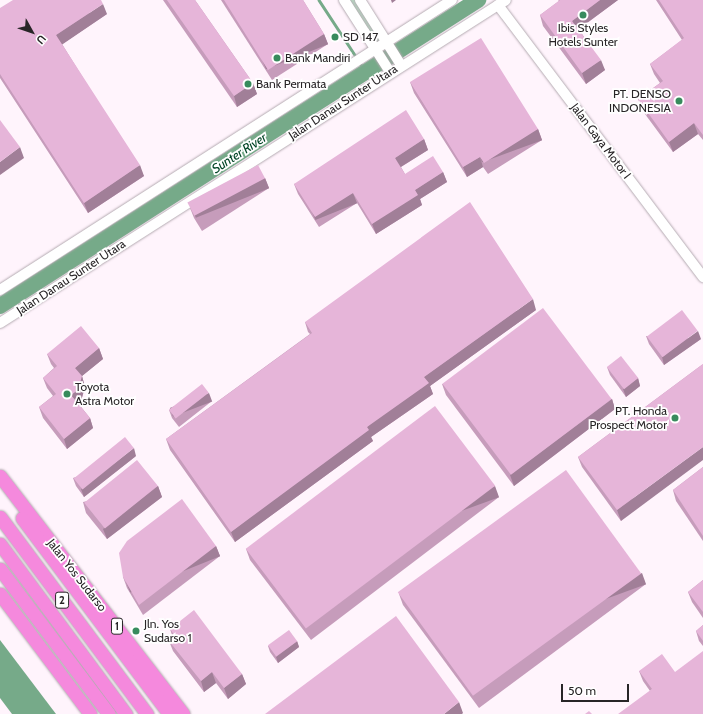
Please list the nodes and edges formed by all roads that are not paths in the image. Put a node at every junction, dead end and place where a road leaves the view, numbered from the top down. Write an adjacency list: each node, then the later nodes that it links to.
1 (344, 0): 6 (main road)
2 (360, 0): 5 (main road)
3 (452, 0): 5 (main road)
4 (502, 2): 7 (main road, Jalan Danau Sunter Utara); 9 (main road, Jalan Gaya Motor I)
5 (388, 45): 6 (main road); 7 (main road)
6 (378, 52): 8 (main road); 10 (main road)
7 (399, 62): 8 (main road, Jalan Danau Sunter Utara)
8 (389, 69): 11 (main road, Jalan Danau Sunter Utara)
9 (703, 277)
10 (0, 290)
11 (0, 323)
12 (0, 476): 15 (highway, Jalan Yos Sudarso / 1)
13 (0, 486): 15 (highway)
14 (0, 489): 24 (highway)
15 (13, 493): 25 (highway, Jalan Yos Sudarso / 1)
16 (0, 517): 23 (highway, 2)
17 (0, 544): 22 (highway, 2)
18 (0, 569): 21 (highway)
19 (0, 594): 20 (highway)
20 (90, 714)
21 (109, 714)
22 (126, 714)
23 (147, 714)
24 (169, 714)
25 (183, 714)

